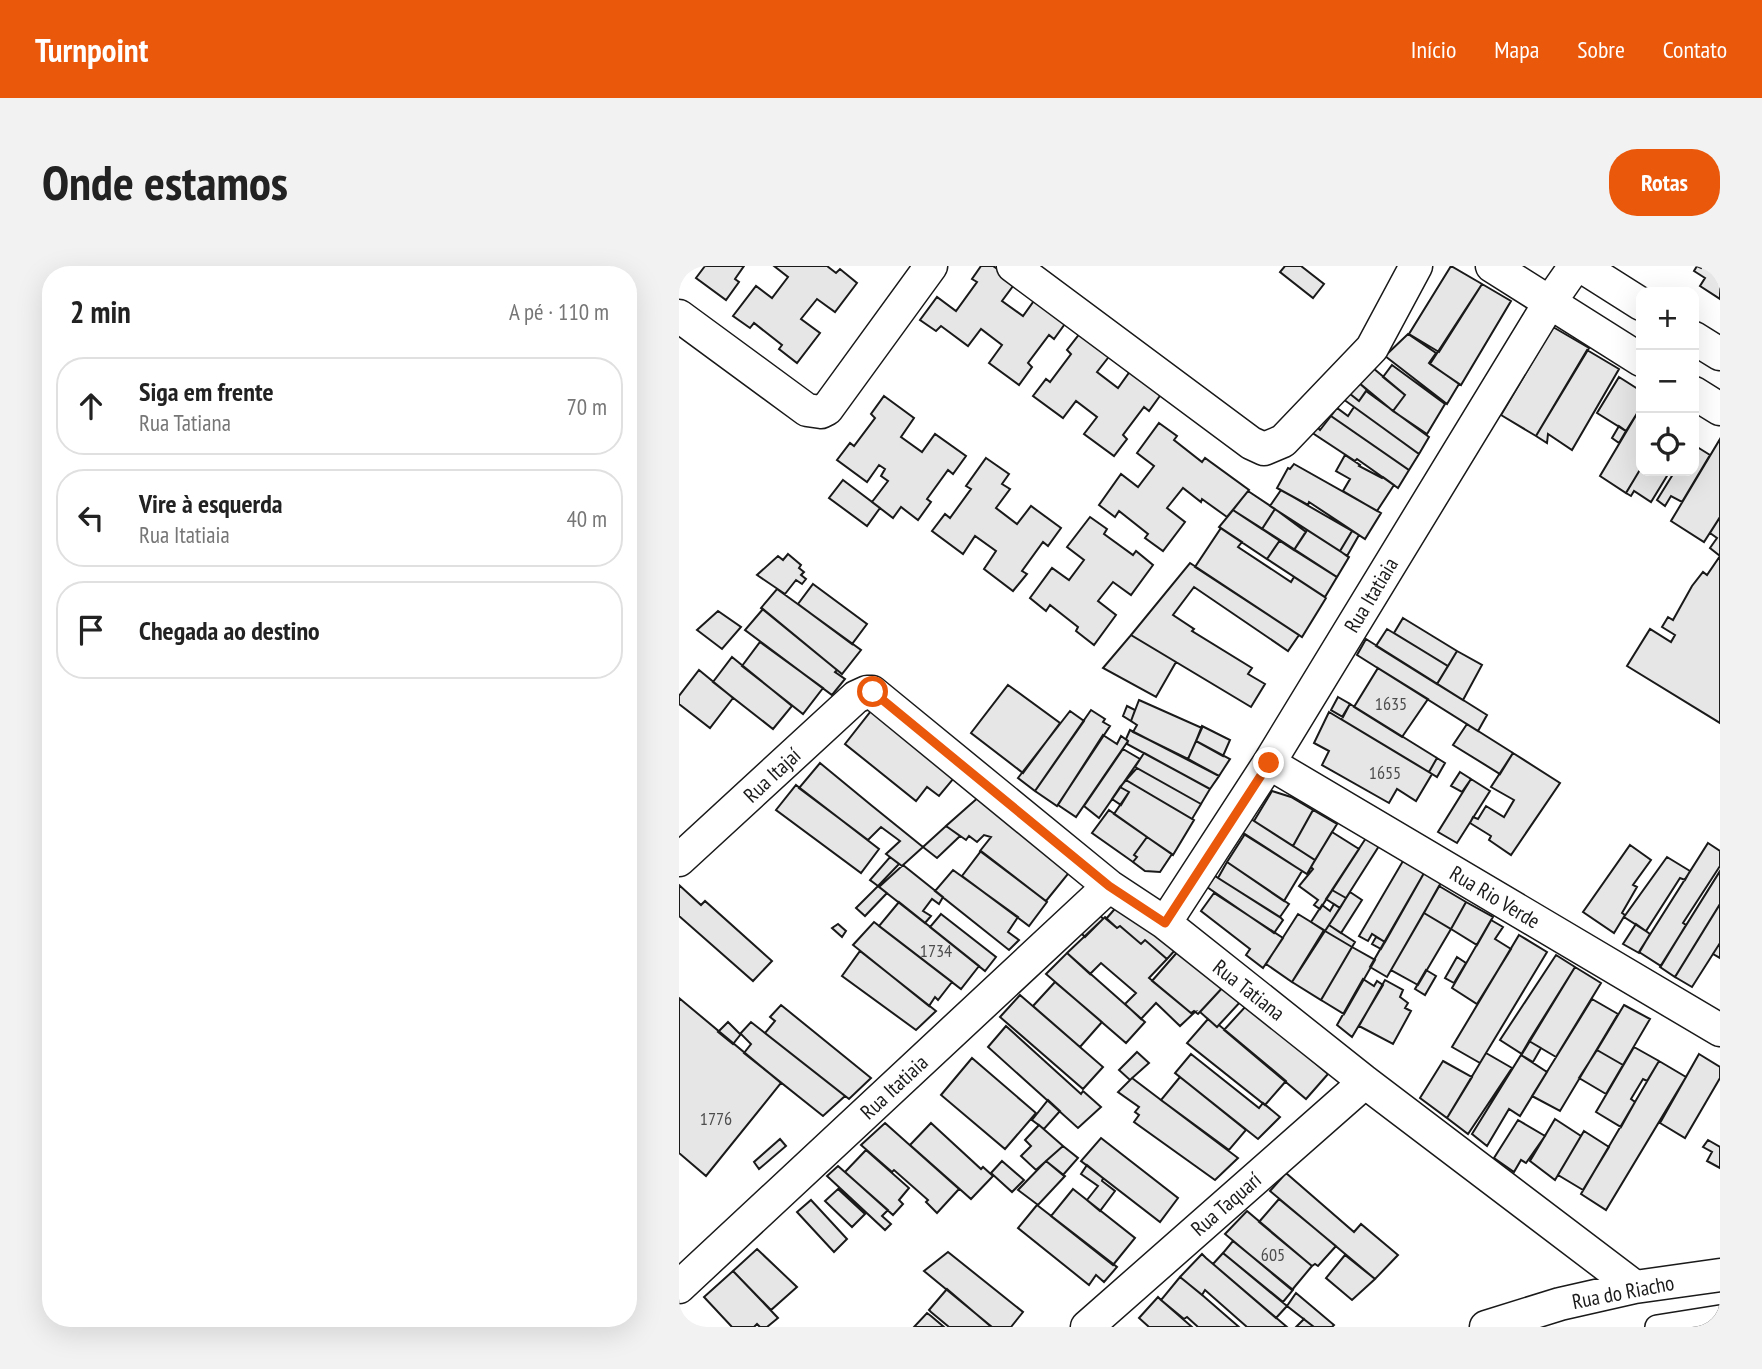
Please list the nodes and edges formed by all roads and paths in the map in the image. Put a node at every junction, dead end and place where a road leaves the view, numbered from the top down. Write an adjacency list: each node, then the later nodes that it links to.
1 (931, 266): 9 (street)
2 (1013, 266): 3 (street)
3 (1416, 266)
4 (1492, 266): 8 (street)
5 (1575, 266): 8 (street, Rua Itatiaia)
6 (1581, 266): 7 (street)
7 (1636, 301)
8 (1550, 302): 12 (street); 16 (street, Rua Itatiaia)
9 (679, 316)
10 (1699, 341): 11 (street)
11 (1720, 354)
12 (1636, 357)
13 (1699, 396): 14 (street)
14 (1720, 409)
15 (867, 692): 17 (street, Rua Itajaí); 18 (street, Rua Tatiana)
16 (1269, 763): 19 (street, Rua Itatiaia); 20 (street, Rua Rio Verde)
17 (679, 860)
18 (1109, 886): 19 (street, Rua Tatiana); 23 (street, Rua Itatiaia)
19 (1165, 923): 21 (street, Rua Tatiana)
20 (1720, 1030)
21 (1365, 1082): 24 (street, Rua Tatiana); 26 (street, Rua Taquarí)
22 (1720, 1275): 24 (street, Rua do Riacho)
23 (679, 1287)
24 (1635, 1287): 27 (street, Rua do Riacho)
25 (1720, 1317): 28 (street)
26 (1087, 1327)
27 (1486, 1327)
28 (1657, 1327)

